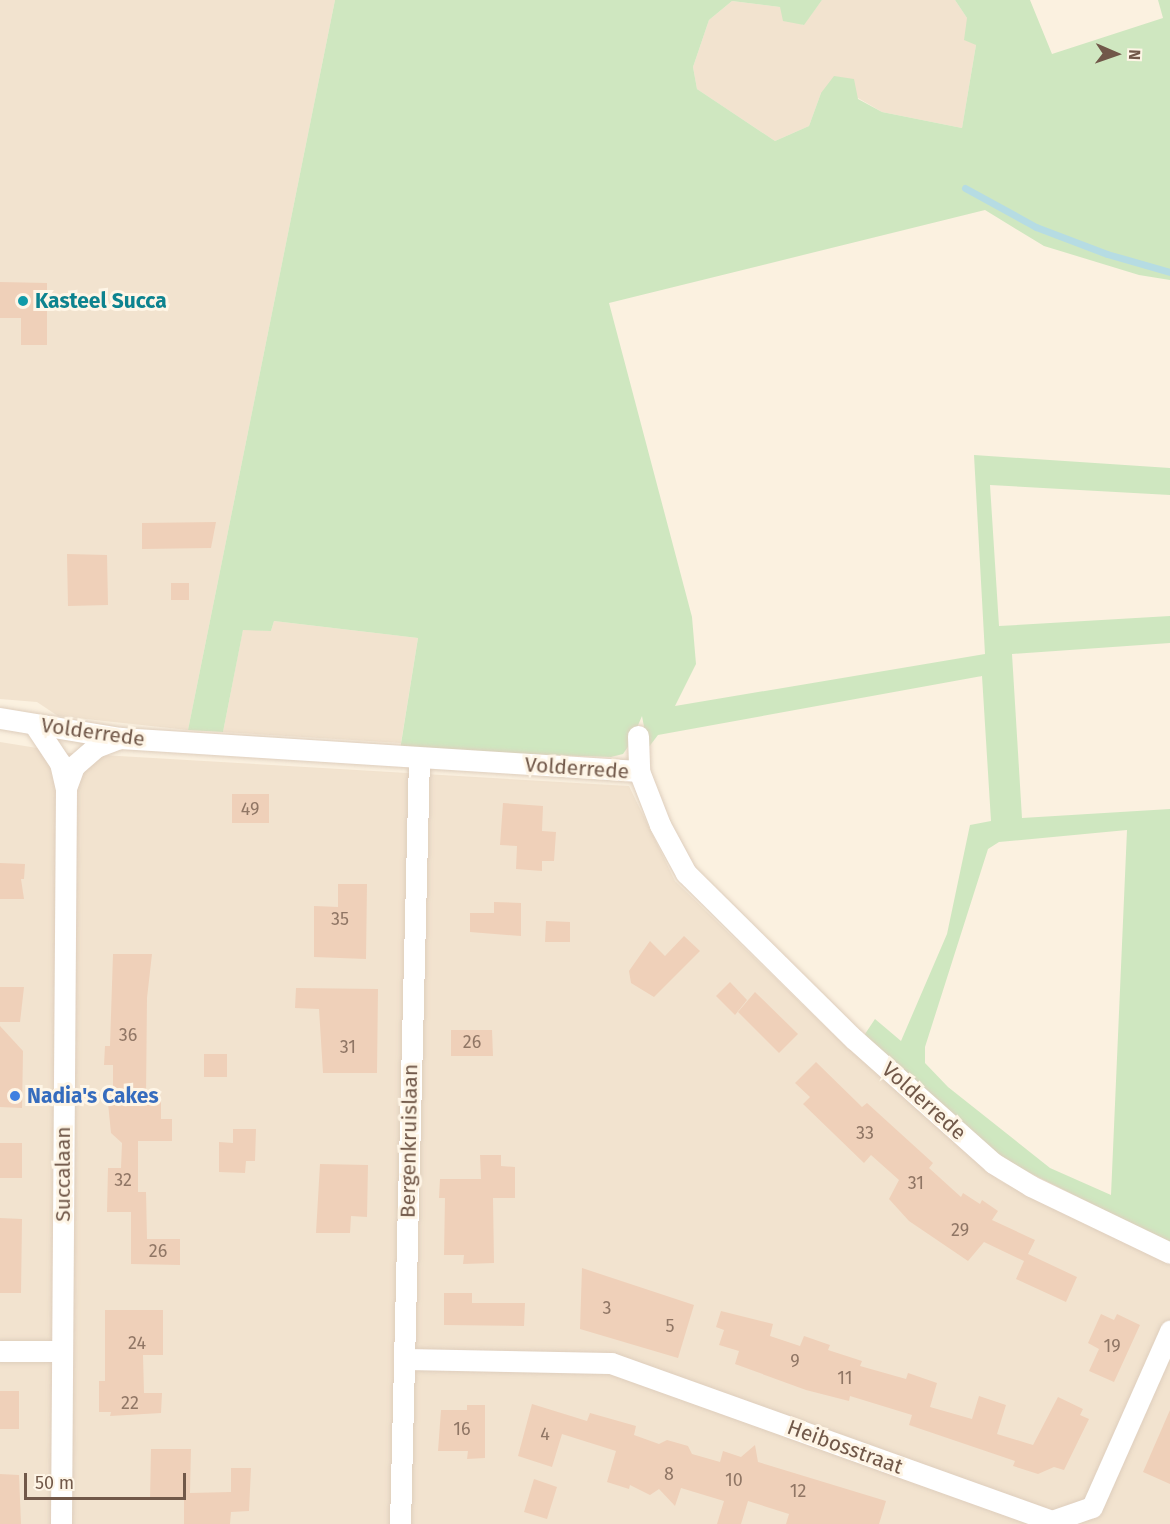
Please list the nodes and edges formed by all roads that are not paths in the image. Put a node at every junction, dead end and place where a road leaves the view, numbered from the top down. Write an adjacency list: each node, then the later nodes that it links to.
1 (0, 718): 2 (street, Volderrede)
2 (34, 724): 4 (street, Volderrede); 7 (street, Succalaan)
3 (638, 736): 6 (street)
4 (120, 738): 5 (street, Volderrede); 7 (street, Succalaan)
5 (419, 759): 6 (street, Volderrede); 12 (street, Bergenkruislaan)
6 (639, 771): 8 (street, Volderrede)
7 (66, 788): 10 (street, Succalaan)
8 (1170, 1253)
9 (1170, 1331): 12 (street, Heibosstraat)
10 (62, 1351): 11 (street); 13 (street, Succalaan)
11 (0, 1352)
12 (404, 1359): 14 (street, Bergenkruislaan)
13 (61, 1524)
14 (400, 1524)

